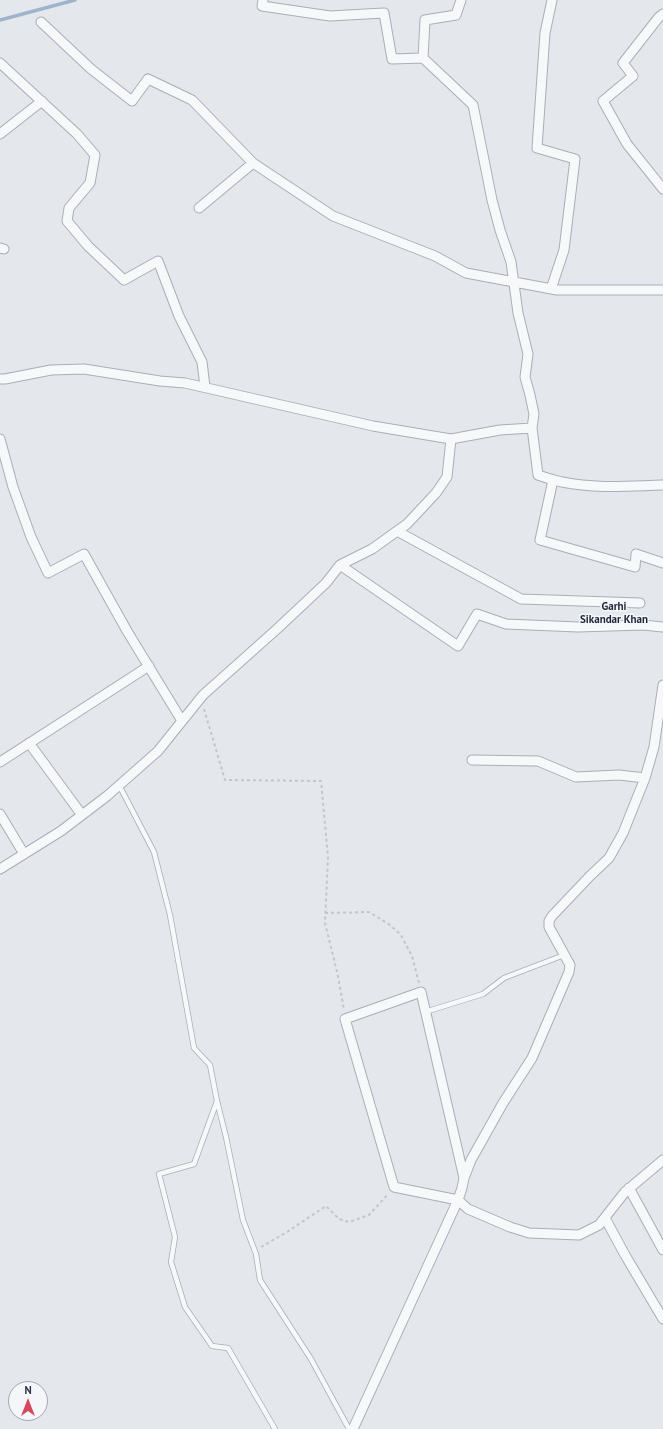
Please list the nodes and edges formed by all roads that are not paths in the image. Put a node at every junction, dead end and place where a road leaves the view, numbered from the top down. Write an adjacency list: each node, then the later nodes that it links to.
1 (263, 0): 6 (street)
2 (461, 0): 6 (street)
3 (552, 0): 14 (street)
4 (663, 14): 11 (street)
5 (41, 22): 10 (street)
6 (423, 58): 13 (street)
7 (0, 63): 8 (street)
8 (42, 101): 9 (street); 17 (street)
9 (0, 134)
10 (253, 163): 12 (street); 13 (street)
11 (663, 189)
12 (199, 208)
13 (514, 281): 14 (street); 18 (street)
14 (551, 289): 15 (street)
15 (663, 290)
16 (0, 379): 17 (street)
17 (205, 387): 19 (street)
18 (532, 428): 19 (street); 21 (street)
19 (451, 438): 23 (street)
20 (0, 439): 28 (street)
21 (552, 480): 22 (street); 24 (street)
22 (663, 485)
23 (397, 531): 25 (street); 26 (street)
24 (663, 563)
25 (340, 565): 27 (street); 30 (street)
26 (640, 603)
27 (663, 627)
28 (149, 666): 30 (street); 31 (street)
29 (663, 685): 34 (street)
30 (182, 721): 35 (street)
31 (30, 743): 33 (street); 37 (street)
32 (472, 760): 34 (street)
33 (0, 762)
34 (645, 778): 40 (street)
35 (119, 785): 37 (street); 42 (lane)
36 (0, 814): 38 (street)
37 (82, 815): 38 (street)
38 (24, 854): 39 (street)
39 (0, 869)
40 (564, 955): 41 (lane); 44 (street)
41 (425, 1012): 44 (street); 46 (street)
42 (217, 1101): 50 (lane); 51 (lane)
43 (663, 1160): 45 (street)
44 (464, 1178): 46 (street)
45 (629, 1188): 47 (street); 48 (street)
46 (458, 1200): 47 (street); 52 (street)
47 (605, 1218): 49 (street)
48 (663, 1250)
49 (663, 1319)
50 (275, 1429)
51 (349, 1429)
52 (354, 1429)

